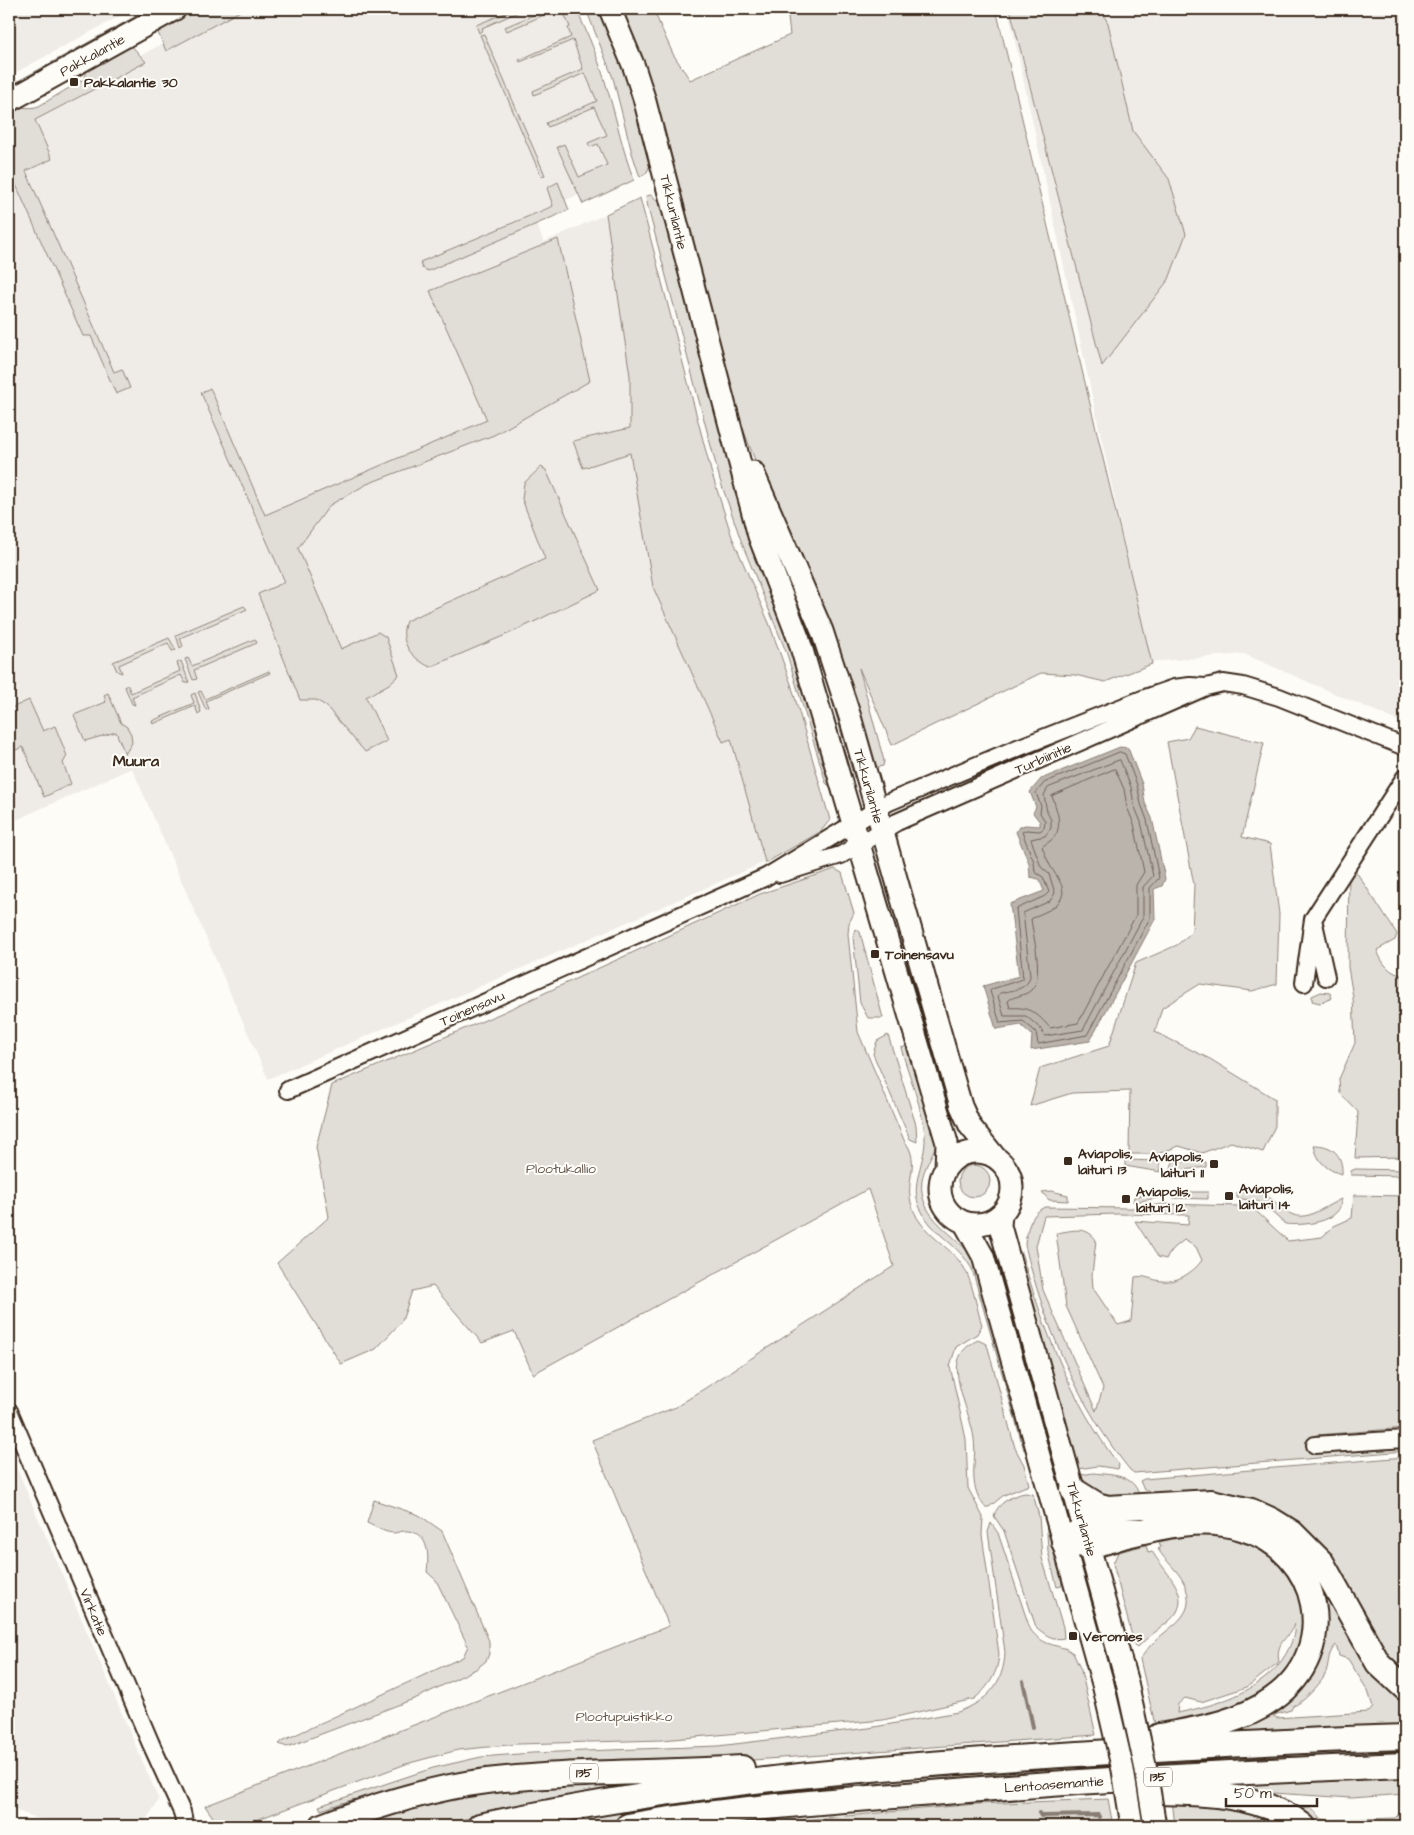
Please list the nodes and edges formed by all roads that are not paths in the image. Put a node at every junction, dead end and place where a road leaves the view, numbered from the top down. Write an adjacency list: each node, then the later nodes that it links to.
1 (176, 9): 3 (main road, Pakkalantie)
2 (610, 9): 4 (main road, Tikkurilantie)
3 (9, 101)
4 (728, 418): 8 (main road, Tikkurilantie); 9 (main road, Tikkurilantie)
5 (1206, 687): 6 (street, Turbiinitie); 8 (street, Turbiinitie); 10 (street, Turbiinitie)
6 (1405, 747)
7 (1405, 777): 13 (street)
8 (876, 810): 9 (street, Toinensavu); 10 (main road, Tikkurilantie)
9 (854, 824): 11 (main road, Tikkurilantie); 12 (street, Toinensavu)
10 (882, 832): 11 (street, Toinensavu); 17 (main road, Tikkurilantie)
11 (860, 845): 12 (street, Toinensavu); 18 (main road, Tikkurilantie)
12 (766, 877): 16 (street, Toinensavu)
13 (1313, 919): 14 (street); 15 (street)
14 (1326, 977)
15 (1304, 983)
16 (288, 1090)
17 (995, 1157): 18 (main road); 19 (main road)
18 (946, 1168): 20 (main road)
19 (1001, 1214): 20 (main road); 24 (main road, Tikkurilantie)
20 (964, 1222): 27 (main road, Tikkurilantie)
21 (9, 1411): 35 (street, Virkatie)
22 (1405, 1439): 23 (street)
23 (1315, 1445)
24 (1073, 1490): 25 (highway); 26 (main road, Tikkurilantie)
25 (1161, 1505): 26 (highway); 28 (highway)
26 (1087, 1536): 27 (highway); 30 (highway); 42 (main road, Tikkurilantie, bridge)
27 (1064, 1542): 41 (main road, Tikkurilantie, bridge)
28 (1405, 1688)
29 (1405, 1737): 30 (highway, Lentoasemantie / 135)
30 (1079, 1754): 32 (highway, Lentoasemantie / 135)
31 (1405, 1765): 33 (highway, Lentoasemantie / 135)
32 (853, 1770): 37 (highway, 135); 38 (highway)
33 (1018, 1786): 34 (highway, Lentoasemantie / 135); 43 (highway)
34 (703, 1816): 39 (highway); 40 (highway, 135)
35 (184, 1819): 36 (street, Virkatie)
36 (196, 1826)
37 (322, 1826)
38 (480, 1826)
39 (628, 1826)
40 (675, 1826)
41 (1132, 1826)
42 (1155, 1826)
43 (1303, 1826)

